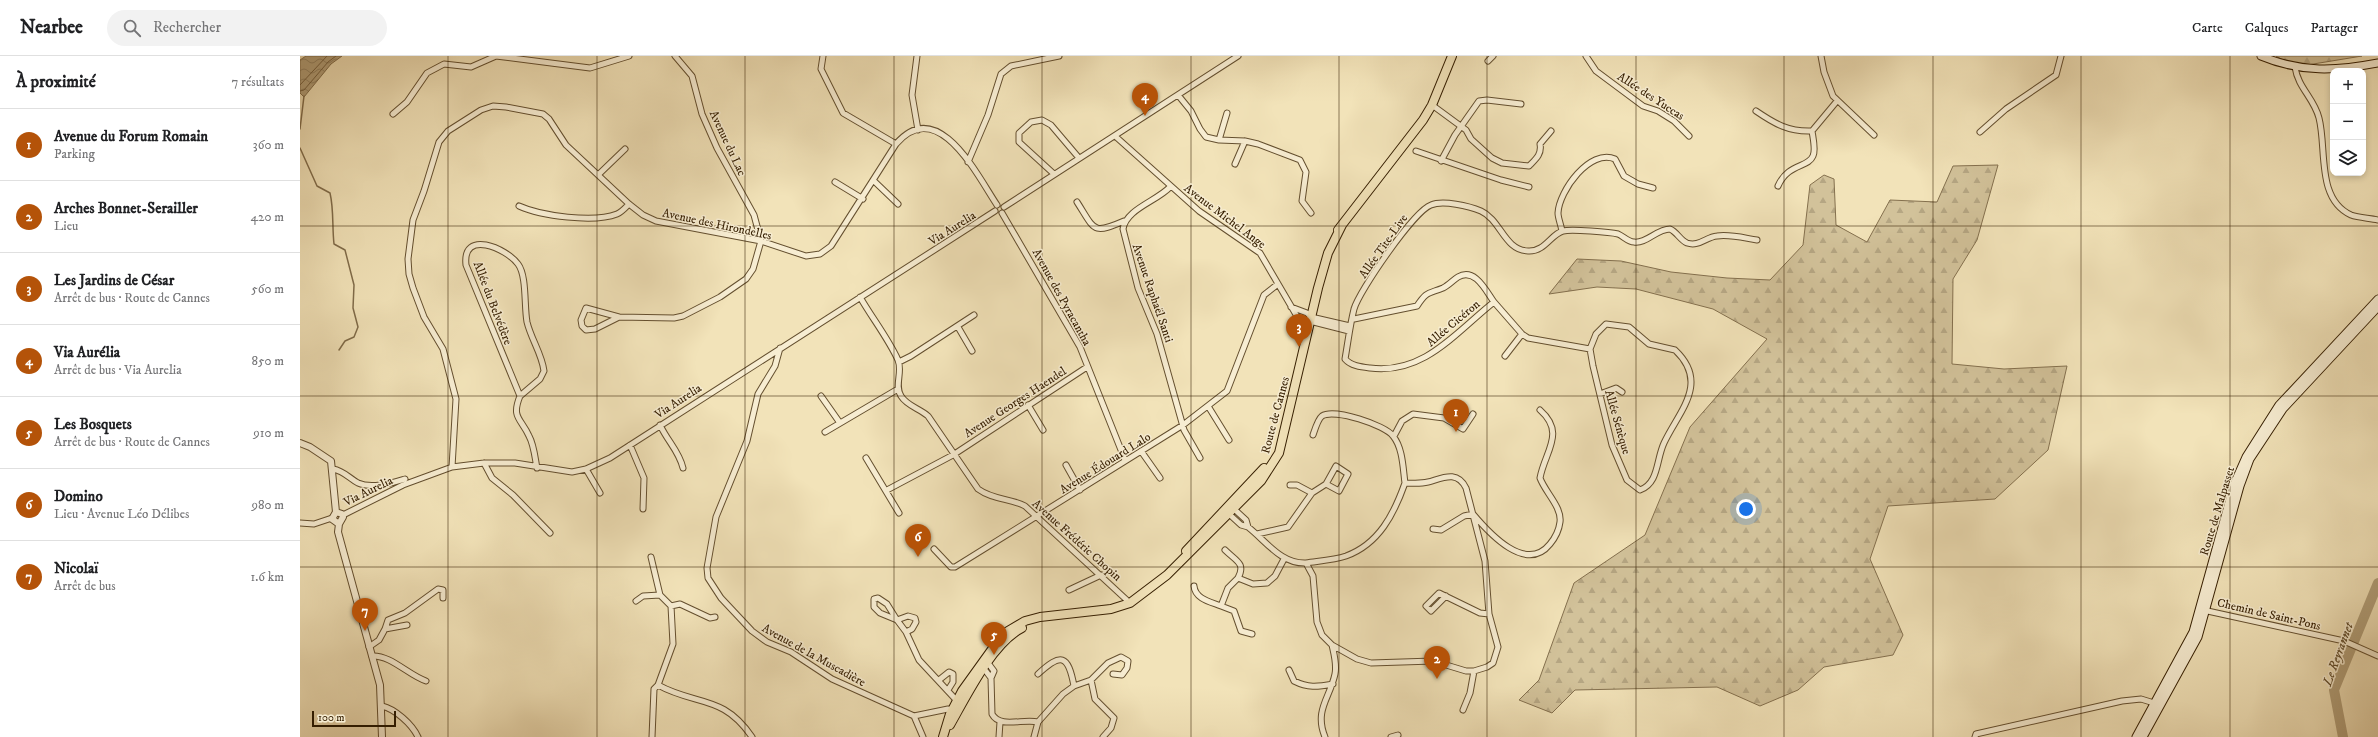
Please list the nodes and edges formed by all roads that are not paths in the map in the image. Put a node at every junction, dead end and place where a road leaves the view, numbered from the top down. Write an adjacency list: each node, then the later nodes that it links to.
1 (629, 56): 22 (street)
2 (675, 56): 63 (street, Avenue du Lac)
3 (823, 56): 33 (street)
4 (917, 56): 24 (street)
5 (1059, 56): 38 (street)
6 (1238, 56): 16 (street)
7 (1452, 56): 19 (main road, Route de Cannes)
8 (1493, 56): 13 (street)
9 (1586, 56): 30 (street, Allée des Yuccas)
10 (1821, 56): 17 (street)
11 (2061, 56): 27 (street)
12 (2261, 56): 15 (main road)
13 (1488, 61)
14 (2378, 62): 15 (main road)
15 (2295, 67): 58 (street)
16 (1178, 94): 29 (street); 31 (street)
17 (1837, 101): 26 (street); 28 (street)
18 (1521, 104): 23 (street)
19 (1432, 105): 23 (street); 60 (main road, Route de Cannes)
20 (1756, 111): 26 (street)
21 (1227, 113): 31 (street)
22 (393, 114)
23 (1462, 126): 25 (street); 37 (street)
24 (918, 130): 33 (street, Avenue des Hirondelles); 38 (street)
25 (1551, 131)
26 (1812, 131): 44 (street)
27 (1980, 132)
28 (1874, 135)
29 (1115, 136): 36 (street); 45 (street, Avenue Michel Ange)
30 (1689, 136)
31 (1219, 140): 32 (street)
32 (1245, 141): 39 (street); 57 (street)
33 (896, 144): 43 (street, Avenue des Hirondelles)
34 (625, 150): 41 (street)
35 (1416, 151): 37 (street)
36 (1079, 158): 40 (street); 40 (street)
37 (1441, 161): 46 (street)
38 (968, 162): 52 (street)
39 (1235, 164)
40 (1054, 174): 54 (street)
41 (598, 175): 50 (street, Avenue des Hirondelles); 109 (street, Avenue des Hirondelles)
42 (835, 182): 48 (street)
43 (874, 182): 48 (street, Avenue des Hirondelles); 51 (street)
44 (1778, 186)
45 (1170, 187): 59 (street); 64 (street, Avenue Michel Ange)
46 (1529, 187)
47 (1653, 188): 61 (street)
48 (863, 199): 63 (street, Avenue des Hirondelles)
49 (1077, 202): 59 (street)
50 (629, 204): 53 (street); 63 (street, Avenue des Hirondelles)
51 (898, 204)
52 (997, 205): 54 (street); 55 (street)
53 (519, 206)
54 (1004, 207): 56 (street)
55 (995, 211): 56 (street); 65 (street, Via Aurelia)
56 (1002, 213): 82 (street, Avenue des Pyracantha)
57 (1311, 213)
58 (2378, 220)
59 (1124, 221): 94 (street, Avenue Raphaël Santi)
60 (1342, 225): 72 (main road, Route de Cannes); 72 (main road, Route de Cannes)
61 (1562, 231): 62 (street); 73 (street, Allée Tite-Live)
62 (1757, 240)
63 (761, 241): 71 (street)
64 (1278, 284): 68 (street, Avenue Michel Ange); 89 (street, Avenue Édouard Lalo)
65 (860, 297): 77 (street, Via Aurelia); 81 (street)
66 (2378, 299): 154 (main road, Route de Malpasset)
67 (1494, 302): 73 (street); 75 (street, Allée Cicéron); 76 (street, Allée Cicéron)
68 (1291, 307): 72 (street); 72 (street, Avenue Michel Ange)
69 (2378, 307): 154 (main road, Route de Malpasset)
70 (974, 315): 74 (street)
71 (619, 317): 71 (street)
72 (1308, 318): 75 (street); 116 (main road, Route de Cannes); 125 (main road, Route de Cannes)
73 (1354, 319): 75 (street, Allée Tite-Live)
74 (958, 327): 79 (street); 81 (street)
75 (1350, 328)
76 (1522, 334): 78 (street); 80 (street)
77 (780, 348): 93 (street, Via Aurelia); 186 (street, Avenue de la Muscadière)
78 (1590, 349): 85 (street, Allée Sénèque); 85 (street, Allée Sénèque)
79 (972, 351)
80 (1505, 356)
81 (899, 362): 83 (street)
82 (1087, 367): 88 (street, Avenue Georges Haendel); 106 (street, Avenue des Pyracantha)
83 (898, 389): 92 (street); 103 (street, Avenue Frédéric Chopin)
84 (1622, 392): 85 (street)
85 (1600, 394)
86 (520, 396): 86 (street, Allée du Belvédère); 110 (street)
87 (821, 396): 92 (street)
88 (1028, 405): 95 (street); 103 (street, Avenue Georges Haendel)
89 (1208, 406): 94 (street, Avenue Édouard Lalo); 99 (street)
90 (1540, 410): 127 (street)
91 (1473, 414): 98 (street)
92 (840, 423): 96 (street)
93 (660, 425): 101 (street, Via Aurelia); 111 (street)
94 (1183, 426): 102 (street, Avenue Édouard Lalo); 105 (street, Avenue Raphaël Santi)
95 (1043, 430)
96 (825, 432)
97 (1313, 435): 98 (street)
98 (1394, 436): 117 (street)
99 (1229, 440)
100 (300, 443): 112 (street)
101 (630, 445): 113 (street, Via Aurelia); 124 (street)
102 (1141, 451): 106 (street, Avenue Édouard Lalo); 114 (street)
103 (953, 455): 120 (street, Avenue Georges Haendel); 131 (street, Avenue Frédéric Chopin)
104 (866, 458): 120 (street)
105 (1200, 458)
106 (1125, 460): 121 (street, Avenue Édouard Lalo)
107 (484, 463): 109 (street, Via Aurelia); 110 (street, Via Aurelia); 135 (street)
108 (1066, 465): 121 (street)
109 (452, 467): 129 (street, Via Aurelia)
110 (537, 468): 113 (street, Via Aurelia)
111 (682, 468)
112 (333, 469): 115 (street); 128 (street)
113 (586, 469): 122 (street)
114 (1160, 478)
115 (405, 479)
116 (1252, 482): 125 (street); 130 (main road, Route de Cannes)
117 (1405, 483): 127 (street); 141 (street)
118 (1326, 484): 118 (street); 123 (street)
119 (1290, 485): 123 (street)
120 (887, 490): 126 (street)
121 (1080, 490): 131 (street, Avenue Édouard Lalo)
122 (600, 493)
123 (1312, 493): 136 (street)
124 (643, 509)
125 (1231, 511): 130 (main road); 136 (street); 146 (main road, Route de Cannes)
126 (899, 513)
127 (1473, 514): 134 (street); 155 (street)
128 (334, 515): 129 (street); 132 (street); 133 (street)
129 (343, 515): 133 (street)
130 (1219, 516): 146 (main road, Route de Cannes)
131 (1038, 518): 137 (street, Avenue Édouard Lalo); 142 (street, Avenue Frédéric Chopin)
132 (300, 523)
133 (339, 524): 165 (street)
134 (1433, 529)
135 (550, 534)
136 (1257, 534): 140 (street)
137 (934, 549)
138 (1225, 550): 143 (street)
139 (651, 557): 147 (street)
140 (1284, 559): 141 (street); 143 (street)
141 (1306, 563): 164 (street)
142 (1101, 575): 145 (street); 151 (street, Avenue Frédéric Chopin)
143 (1238, 578): 153 (street)
144 (1194, 586): 153 (street)
145 (1069, 590)
146 (1148, 590): 151 (main road, Route de Cannes)
147 (660, 595): 150 (street); 152 (street)
148 (1446, 596): 155 (street)
149 (443, 598): 160 (street)
150 (636, 601)
151 (1130, 603): 156 (main road, Route de Cannes)
152 (671, 606): 157 (street); 179 (street)
153 (1221, 606): 162 (street)
154 (2203, 610): 167 (street, Chemin de Saint-Pons); 182 (main road, Route de Malpasset); 203 (main road, Route de Malpasset)
155 (1489, 614): 170 (street)
156 (1056, 616): 163 (main road, Route de Cannes); 168 (main road, Route de Cannes)
157 (715, 617)
158 (897, 620): 158 (street); 161 (street); 161 (street)
159 (407, 625): 160 (street)
160 (386, 629): 165 (street)
161 (906, 632): 175 (street)
162 (1252, 634)
163 (997, 640): 168 (street); 173 (main road, Route de Cannes)
164 (1332, 645): 170 (street); 178 (street)
165 (369, 647): 166 (street)
166 (372, 656): 177 (street); 184 (street)
167 (2378, 656)
168 (984, 666): 173 (street); 174 (street); 174 (street); 183 (main road, Route de Cannes)
169 (1289, 670): 178 (street)
170 (1474, 671): 185 (street)
171 (1038, 674): 180 (street)
172 (1113, 674): 176 (street)
173 (972, 675): 183 (main road, Route de Cannes)
174 (991, 678): 187 (street)
175 (938, 680): 181 (street); 181 (street)
176 (1091, 680): 180 (street); 198 (street)
177 (426, 681)
178 (1333, 684): 199 (street)
179 (658, 685): 193 (street); 194 (street)
180 (1074, 686): 188 (street)
181 (948, 690): 183 (street)
182 (2154, 703): 201 (street); 202 (main road, Route de Malpasset)
183 (956, 705): 186 (street); 190 (main road, Route de Cannes)
184 (382, 706): 191 (street); 192 (street)
185 (1463, 710)
186 (914, 716): 195 (street)
187 (1000, 722): 188 (street); 196 (street)
188 (1038, 722): 197 (street)
189 (1398, 735): 200 (street)
190 (943, 736)
191 (382, 737)
192 (418, 737)
193 (652, 737)
194 (752, 737)
195 (923, 737)
196 (999, 737)
197 (1034, 737)
198 (1103, 737)
199 (1325, 737)
200 (1391, 737)
201 (1975, 737)
202 (2136, 737)
203 (2143, 737)

